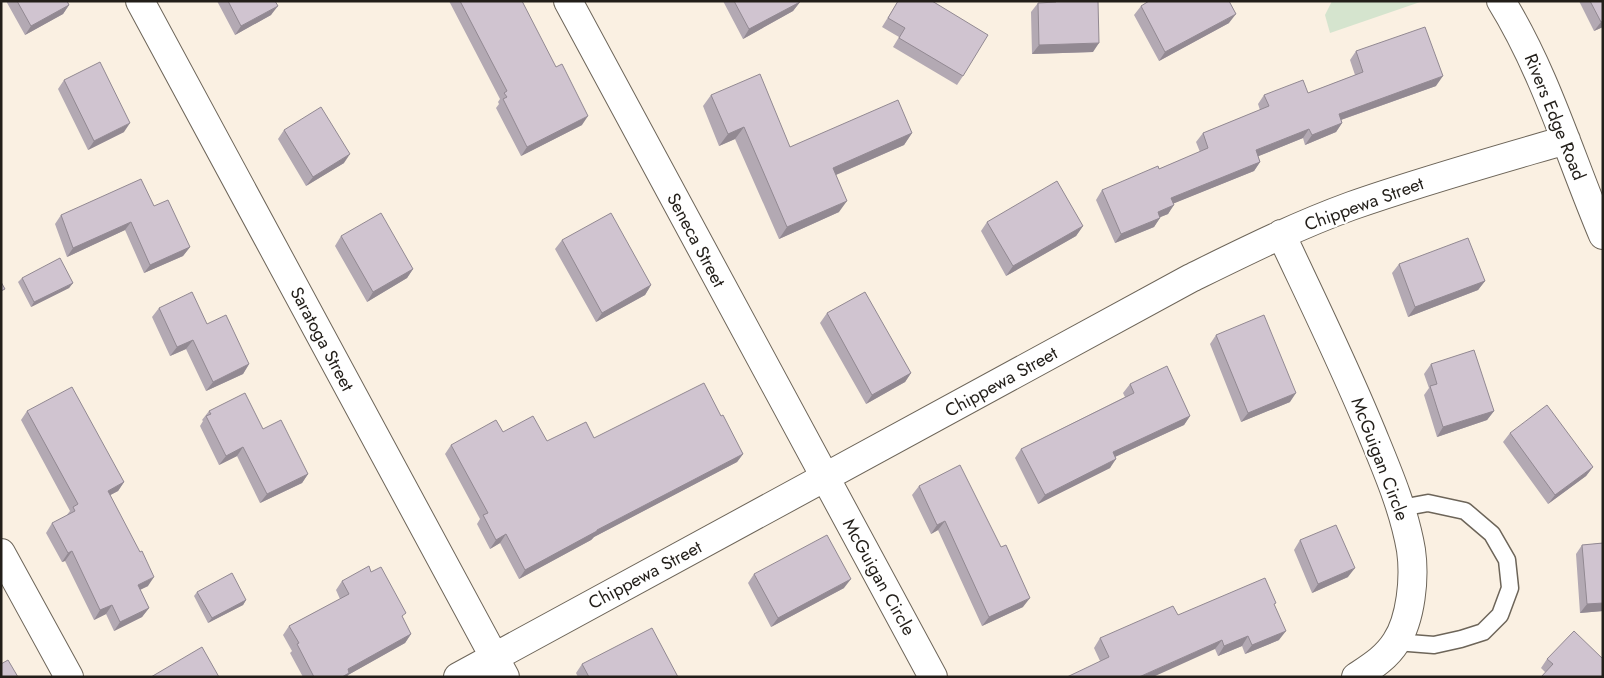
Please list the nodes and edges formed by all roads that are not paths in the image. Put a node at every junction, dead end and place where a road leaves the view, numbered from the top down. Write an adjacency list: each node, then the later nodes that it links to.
1 (140, 1): 11 (street, Saratoga Street)
2 (568, 1): 7 (street, Seneca Street)
3 (1501, 1): 4 (street, Rivers Edge Road)
4 (1566, 140): 5 (street, Chippewa Street); 6 (street, Rivers Edge Road)
5 (1282, 234): 7 (street, Chippewa Street); 8 (street, McGuigan Circle)
6 (1603, 235)
7 (824, 478): 11 (street, Chippewa Street); 14 (street, McGuigan Circle)
8 (1401, 508): 10 (street, McGuigan Circle); 10 (lane)
9 (1, 554): 12 (street)
10 (1396, 642): 15 (street, McGuigan Circle)
11 (500, 667): 13 (street, Chippewa Street)
12 (69, 677)
13 (458, 677)
14 (933, 677)
15 (1356, 677)

